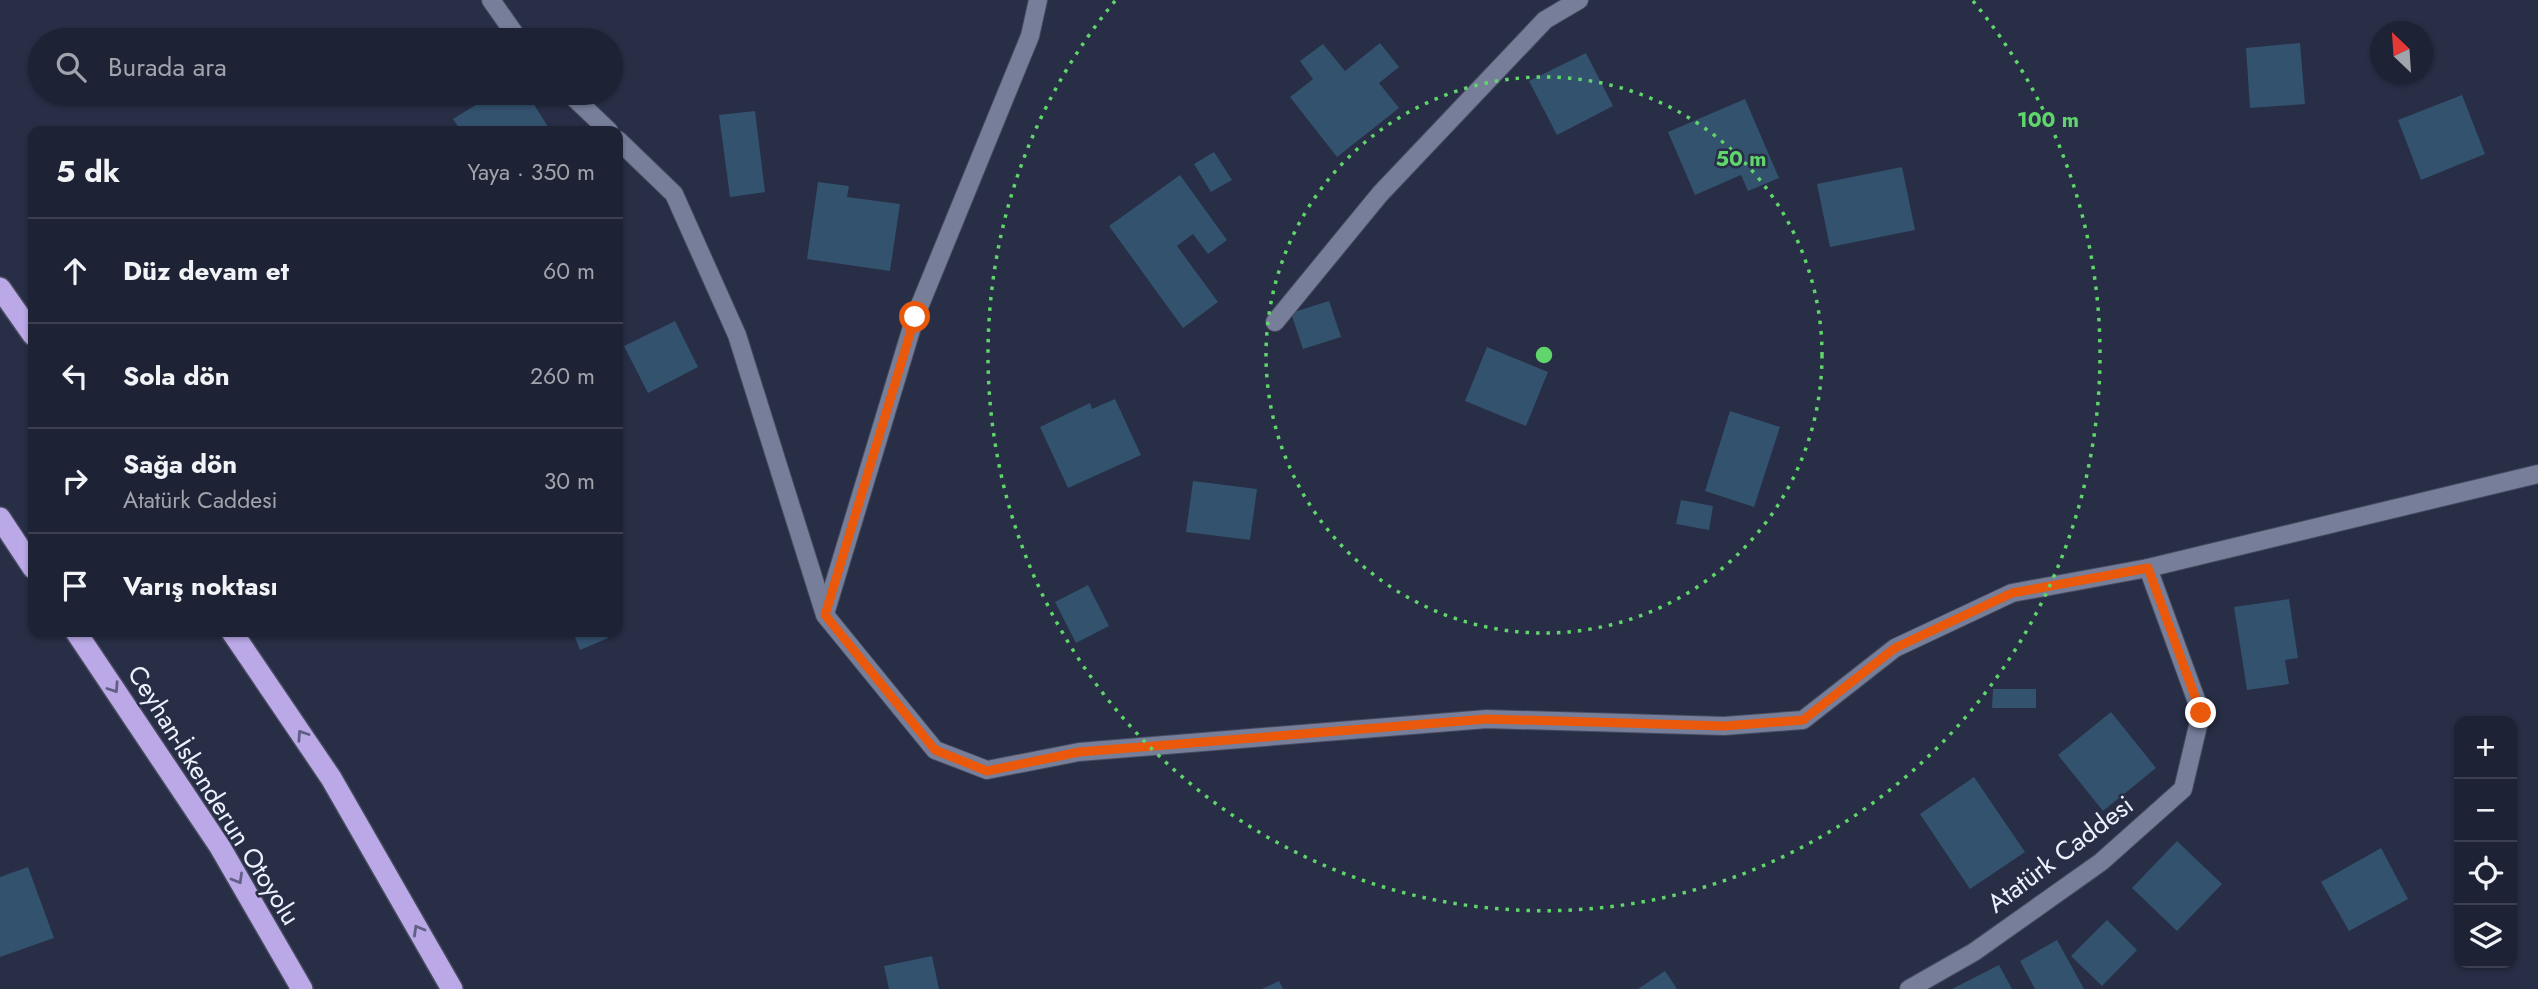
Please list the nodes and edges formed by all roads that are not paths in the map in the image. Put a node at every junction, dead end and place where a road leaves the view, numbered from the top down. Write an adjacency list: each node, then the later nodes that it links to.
1 (491, 0): 4 (street)
2 (1038, 0): 15 (street)
3 (1579, 0): 9 (street)
4 (511, 28)
5 (582, 105): 6 (street)
6 (604, 126)
7 (623, 145): 15 (street)
8 (0, 288): 10 (highway)
9 (1275, 322)
10 (28, 328)
11 (2538, 474): 14 (street)
12 (0, 518): 13 (highway)
13 (28, 560)
14 (2148, 568): 15 (street); 20 (street, Atatürk Caddesi)
15 (825, 615)
16 (79, 637): 18 (highway, Ceyhan-İskenderun Otoyolu, one-way to 18)
17 (235, 637): 19 (highway, one-way to 17)
18 (302, 989)
19 (452, 989)
20 (1909, 989)

